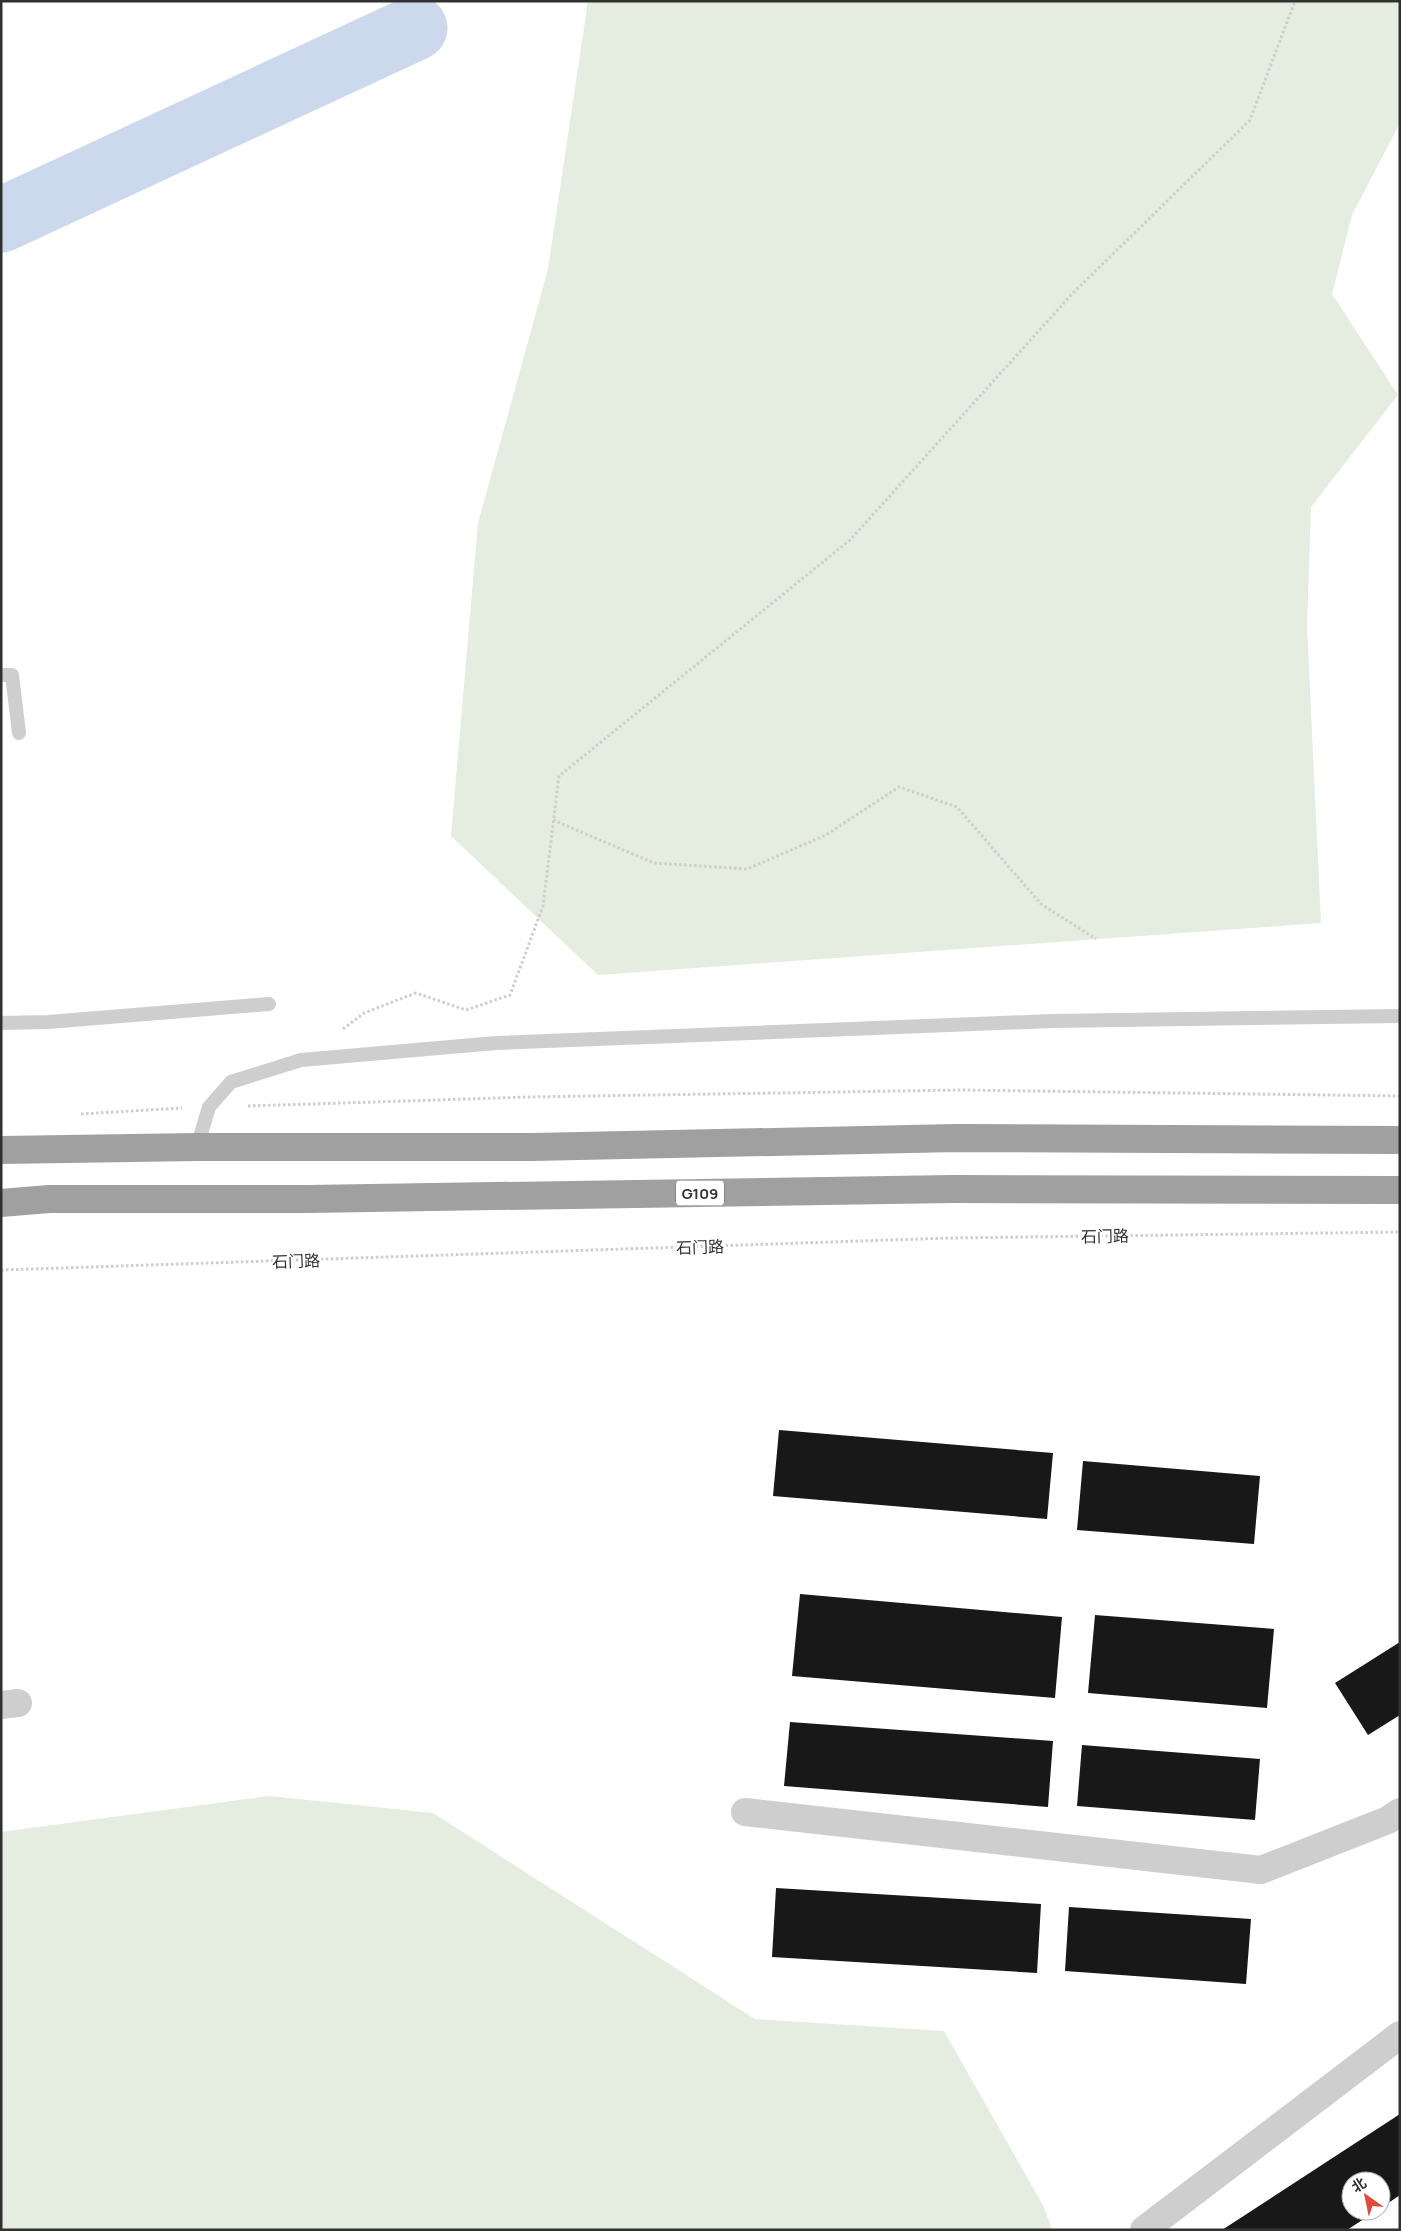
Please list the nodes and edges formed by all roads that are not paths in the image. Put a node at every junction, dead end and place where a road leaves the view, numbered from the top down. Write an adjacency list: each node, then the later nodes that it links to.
1 (1, 675): 2 (lane)
2 (20, 733)
3 (269, 1004): 5 (lane)
4 (1400, 1016): 7 (lane)
5 (1, 1022)
6 (1400, 1140): 7 (highway)
7 (197, 1147): 8 (highway)
8 (1, 1150)
9 (1400, 1190): 10 (highway, G109)
10 (1, 1202)
11 (745, 1812): 12 (street)
12 (1400, 1812)
13 (1400, 2036): 14 (street)
14 (1144, 2230)

